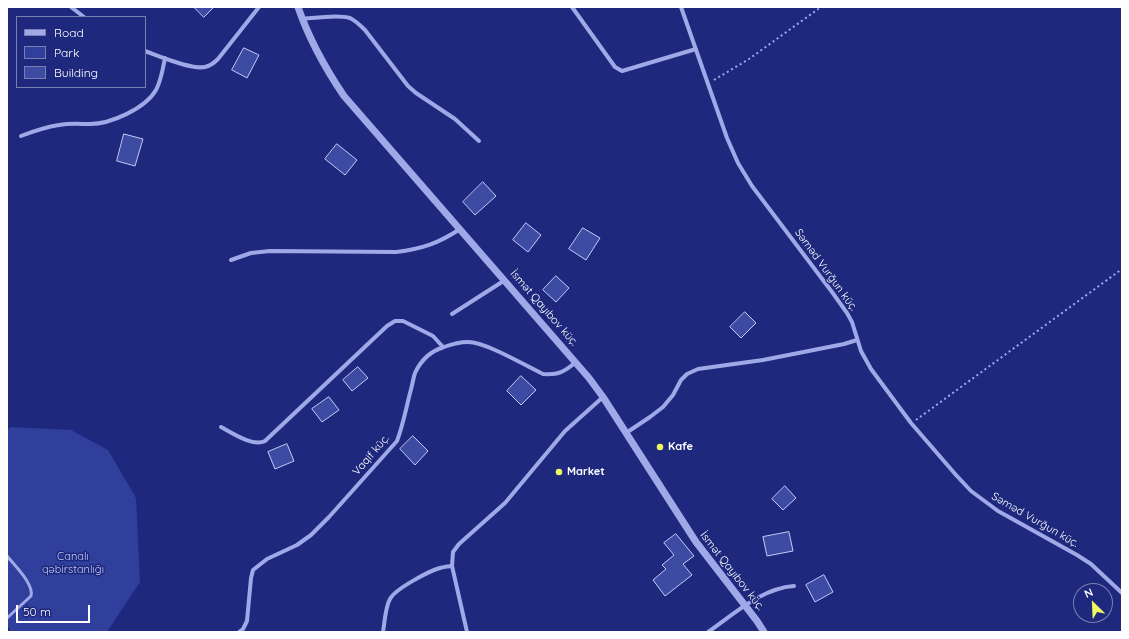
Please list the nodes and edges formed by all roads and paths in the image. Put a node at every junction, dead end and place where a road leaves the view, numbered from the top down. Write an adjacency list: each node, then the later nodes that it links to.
1 (71, 7): 7 (street)
2 (259, 7): 11 (street)
3 (298, 7): 8 (street, İsmət Qayıbov küç.)
4 (572, 7): 9 (street)
5 (681, 7): 9 (street, Səməd Vurğun küç.)
6 (821, 7): 12 (path)
7 (83, 16)
8 (302, 19): 14 (street); 15 (street, İsmət Qayıbov küç.)
9 (696, 49): 12 (street, Səməd Vurğun küç.)
10 (146, 51): 11 (street)
11 (166, 58): 13 (street)
12 (708, 83): 20 (street, Səməd Vurğun küç.)
13 (21, 136)
14 (479, 141)
15 (460, 229): 16 (street); 18 (street, İsmət Qayıbov küç.)
16 (231, 260)
17 (1122, 269): 24 (path)
18 (505, 280): 19 (street); 22 (street, İsmət Qayıbov küç.)
19 (452, 314)
20 (857, 340): 24 (street, Səməd Vurğun küç.); 26 (street)
21 (443, 347): 22 (street, Vaqif küç.); 25 (street); 33 (street, Vaqif küç.)
22 (576, 362): 23 (street, İsmət Qayıbov küç.)
23 (603, 396): 26 (street, İsmət Qayıbov küç.); 28 (street)
24 (911, 423): 30 (street, Səməd Vurğun küç.)
25 (221, 427)
26 (626, 433): 31 (street, İsmət Qayıbov küç.)
27 (7, 556): 32 (lane)
28 (452, 566): 34 (street); 35 (street)
29 (794, 586): 31 (street)
30 (1122, 593)
31 (746, 606): 36 (street); 37 (street, İsmət Qayıbov küç.)
32 (7, 618)
33 (239, 632)
34 (384, 632)
35 (467, 632)
36 (708, 632)
37 (764, 632)

